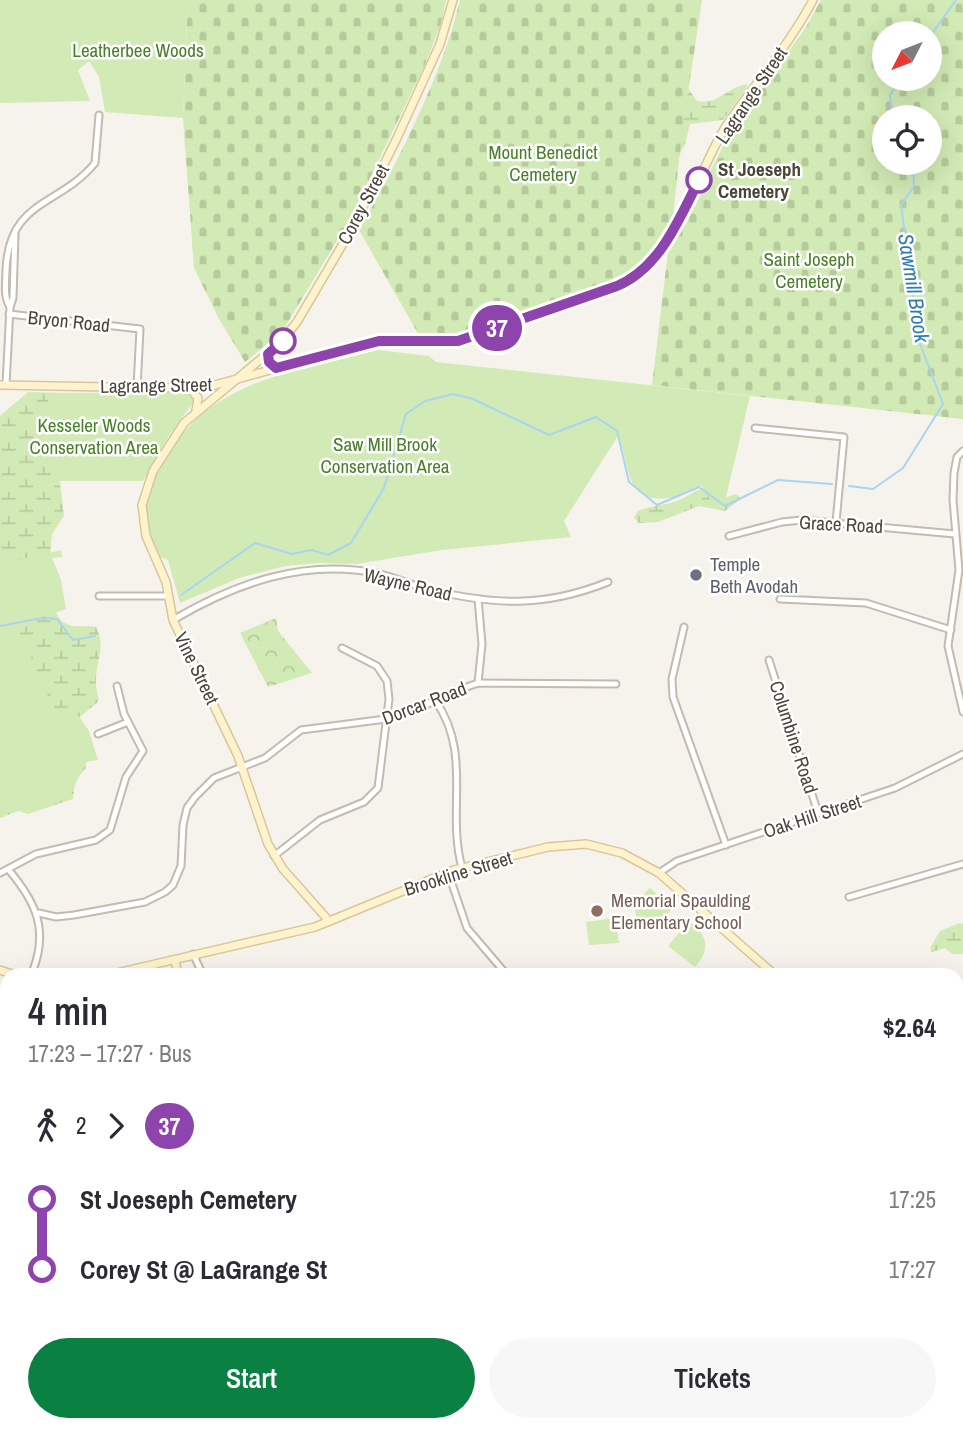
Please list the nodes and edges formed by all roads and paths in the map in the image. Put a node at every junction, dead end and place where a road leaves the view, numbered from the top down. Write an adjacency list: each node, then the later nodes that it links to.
1 (453, 0): 5 (main road, Corey Street)
2 (813, 0): 6 (main road, Lagrange Street)
3 (99, 116): 4 (street)
4 (9, 314): 8 (street, Bryon Road); 10 (street, Bryon Road)
5 (269, 352): 6 (main road); 7 (main road, Corey Street)
6 (276, 368): 7 (main road, Lagrange Street)
7 (233, 380): 9 (main road, Lagrange Street); 11 (main road, Vine Street)
8 (3, 385): 10 (main road, Lagrange Street)
9 (189, 387): 10 (main road, Lagrange Street); 11 (main road)
10 (137, 388)
11 (196, 411): 19 (main road, Vine Street)
12 (755, 428): 14 (street)
13 (963, 452): 15 (street)
14 (836, 522): 15 (street, Grace Road); 16 (street, Grace Road)
15 (956, 534): 24 (street)
16 (729, 536)
17 (608, 582): 20 (street, Wayne Road)
18 (99, 596): 19 (street)
19 (169, 596): 22 (main road, Vine Street)
20 (478, 599): 22 (street, Wayne Road); 27 (street)
21 (780, 599): 24 (street)
22 (173, 620): 36 (main road, Vine Street)
23 (684, 627): 38 (street)
24 (950, 630): 31 (street)
25 (342, 648): 32 (street)
26 (769, 660): 37 (street, Columbine Road)
27 (478, 683): 28 (street, Dorcar Road); 30 (street, Dorcar Road)
28 (616, 684)
29 (117, 686): 33 (street)
30 (435, 701): 32 (street, Dorcar Road); 41 (street)
31 (963, 712)
32 (386, 719): 36 (street, Dorcar Road); 39 (street)
33 (128, 722): 34 (street); 42 (street)
34 (99, 734)
35 (963, 754): 37 (street, Oak Hill Street)
36 (243, 767): 39 (main road, Vine Street); 47 (street, Dorcar Road)
37 (818, 813): 38 (street, Oak Hill Street)
38 (726, 845): 45 (street, Oak Hill Street)
39 (274, 856): 48 (main road, Vine Street)
40 (963, 864): 46 (street)
41 (462, 868): 43 (main road, Brookline Street); 45 (main road, Brookline Street)
42 (8, 869): 44 (street); 47 (street)
43 (448, 872): 48 (main road, Brookline Street); 55 (street)
44 (0, 873)
45 (659, 873): 56 (main road, Brookline Street)
46 (849, 897)
47 (39, 913): 51 (street)
48 (330, 921): 49 (main road, Brookline Street)
49 (193, 954): 50 (main road, Brookline Street); 54 (street)
50 (175, 960): 52 (main road, Brookline Street); 53 (main road)
51 (32, 968)
52 (139, 968)
53 (177, 968)
54 (199, 968)
55 (501, 968)
56 (767, 968)

